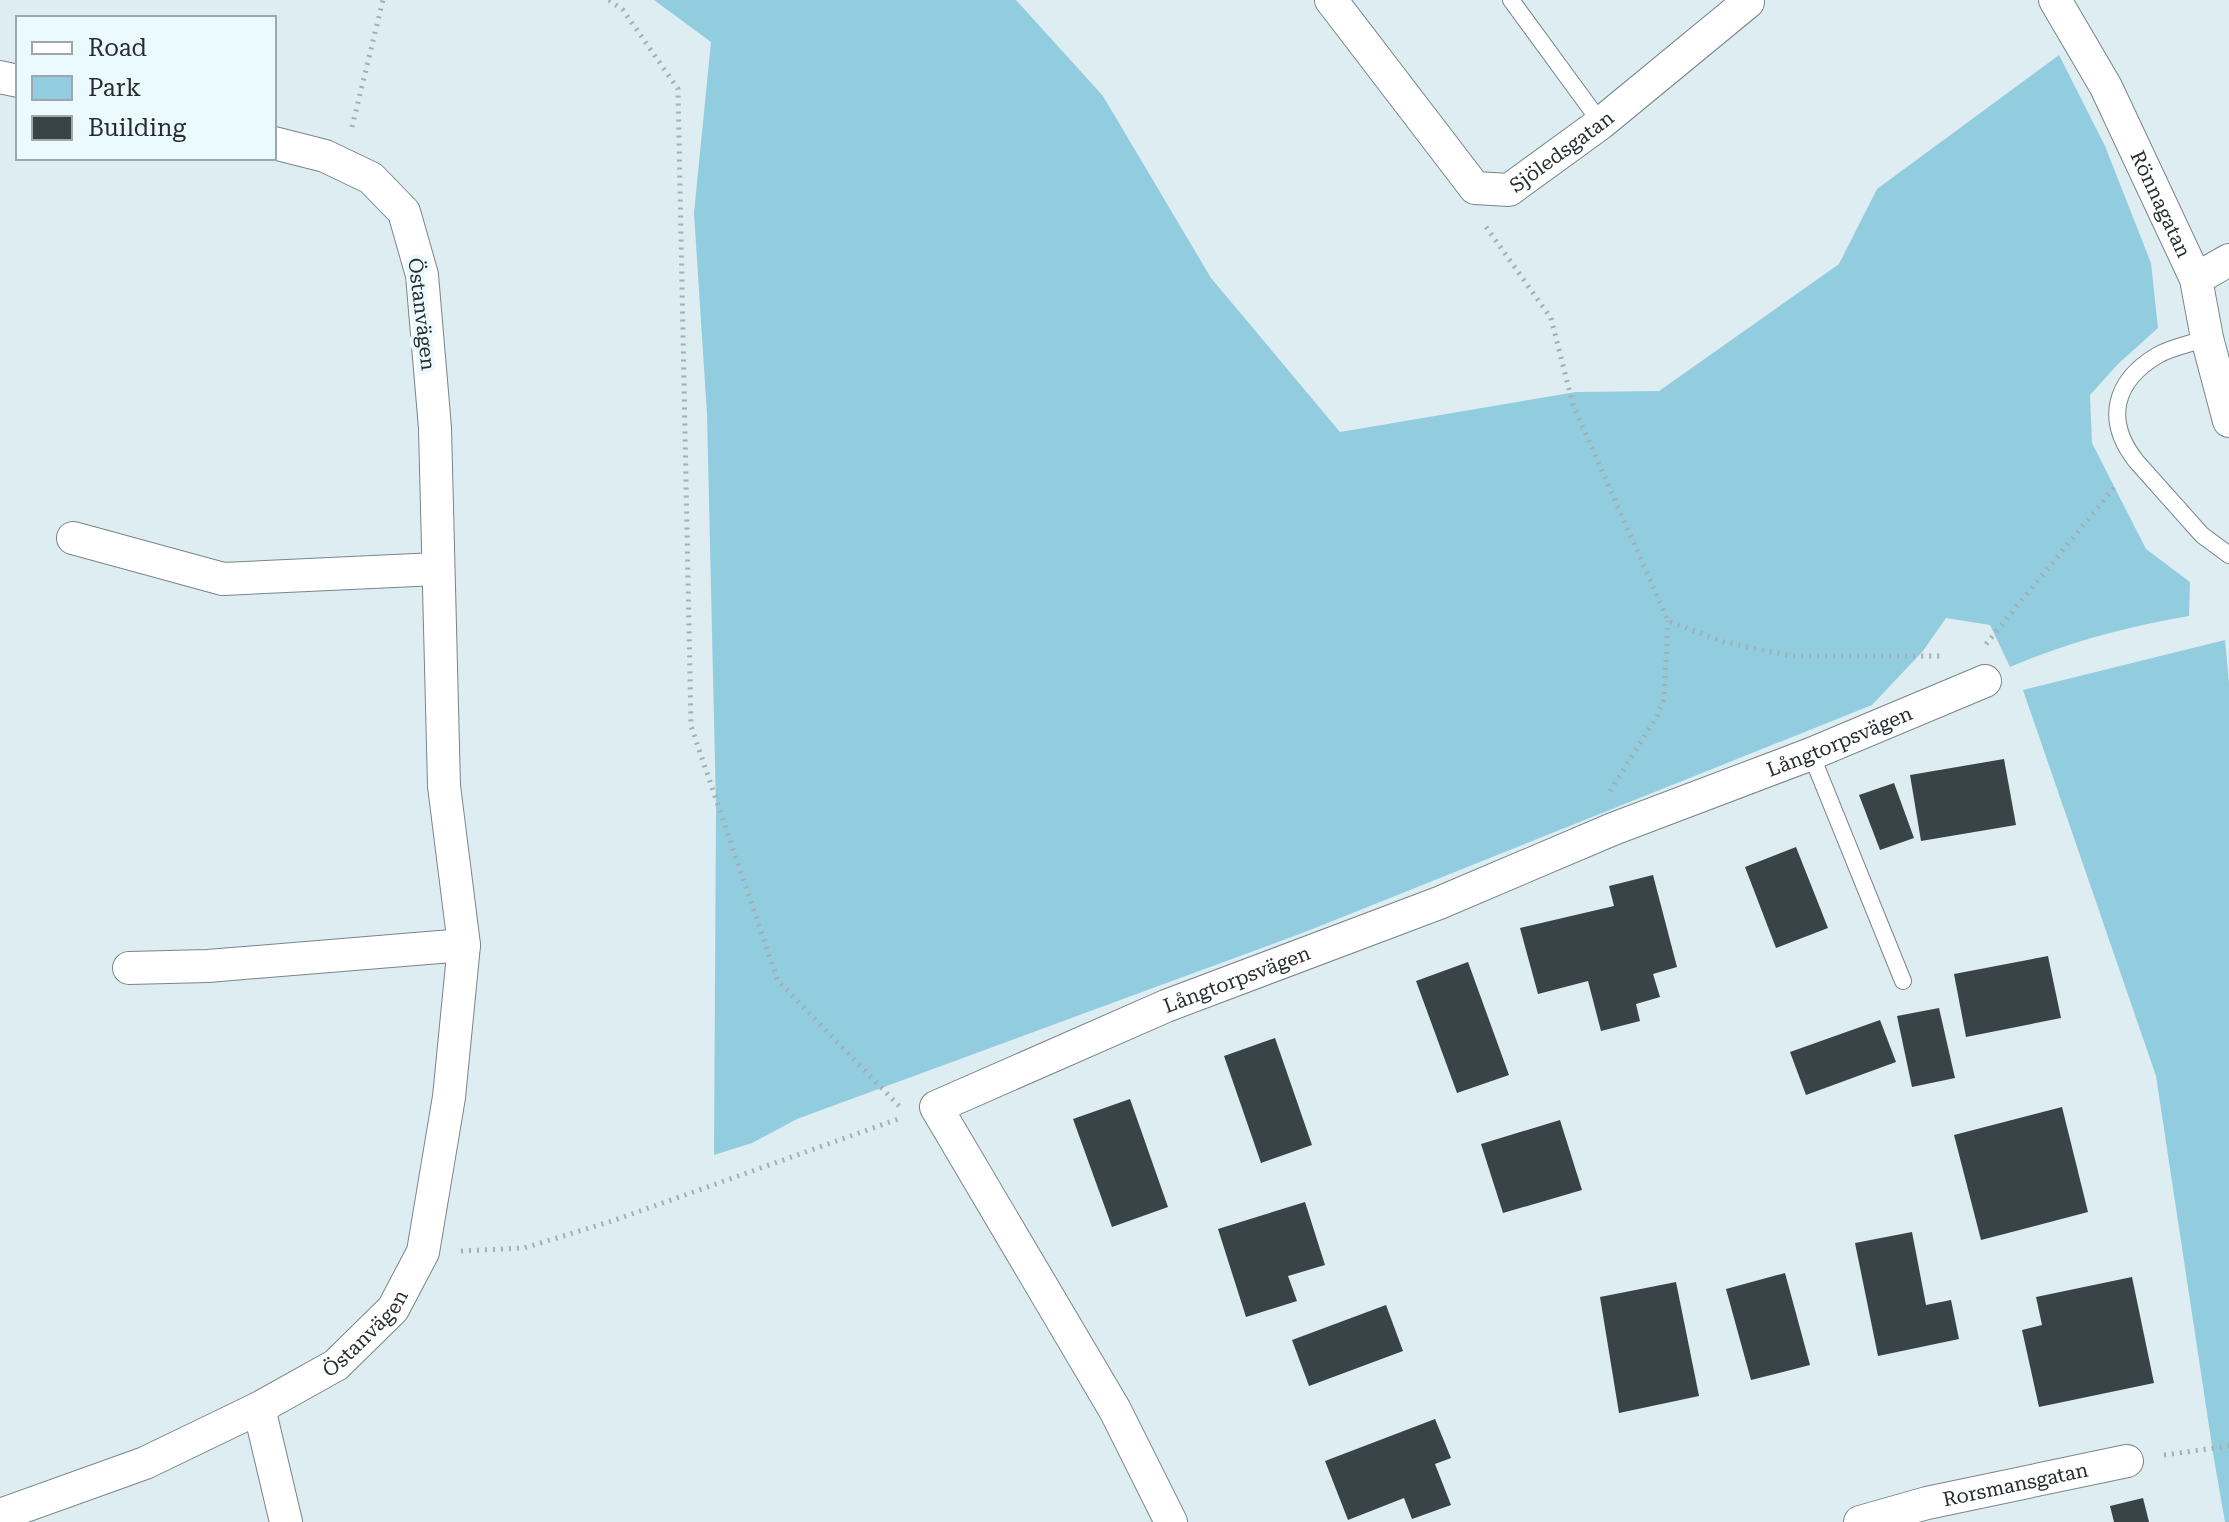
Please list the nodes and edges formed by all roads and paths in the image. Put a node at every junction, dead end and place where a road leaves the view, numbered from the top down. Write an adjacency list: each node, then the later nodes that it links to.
1 (383, 0): 9 (path)
2 (609, 0): 27 (path)
3 (1331, 0): 10 (street, Sjöledsgatan)
4 (1511, 0): 7 (lane)
5 (2055, 0): 12 (street, Rönnagatan)
6 (1748, 1): 7 (street, Sjöledsgatan)
7 (1601, 123): 10 (street, Sjöledsgatan)
8 (276, 144): 9 (street, Östanvägen)
9 (343, 165): 18 (street, Östanvägen)
10 (1492, 190): 19 (path)
11 (2229, 260): 12 (street)
12 (2196, 279): 13 (street, Rönnagatan)
13 (2207, 338): 14 (street, Rönnagatan); 15 (lane)
14 (2229, 421)
15 (2136, 461): 17 (lane); 21 (path)
16 (73, 538): 18 (street)
17 (2229, 555)
18 (437, 569): 24 (street, Östanvägen)
19 (1668, 621): 20 (path); 23 (path)
20 (1945, 656)
21 (1980, 669): 22 (street, Långtorpsvägen)
22 (1811, 754): 23 (street, Långtorpsvägen); 26 (lane)
23 (1613, 829): 33 (street, Långtorpsvägen)
24 (464, 945): 25 (street); 27 (street, Östanvägen)
25 (129, 968)
26 (1903, 981)
27 (423, 1252): 28 (street, Östanvägen)
28 (259, 1408): 31 (street, Östanvägen); 32 (street)
29 (2229, 1446): 30 (path)
30 (2127, 1461): 34 (street, Rorsmansgatan)
31 (0, 1515)
32 (286, 1522)
33 (1171, 1522)
34 (1860, 1522)

